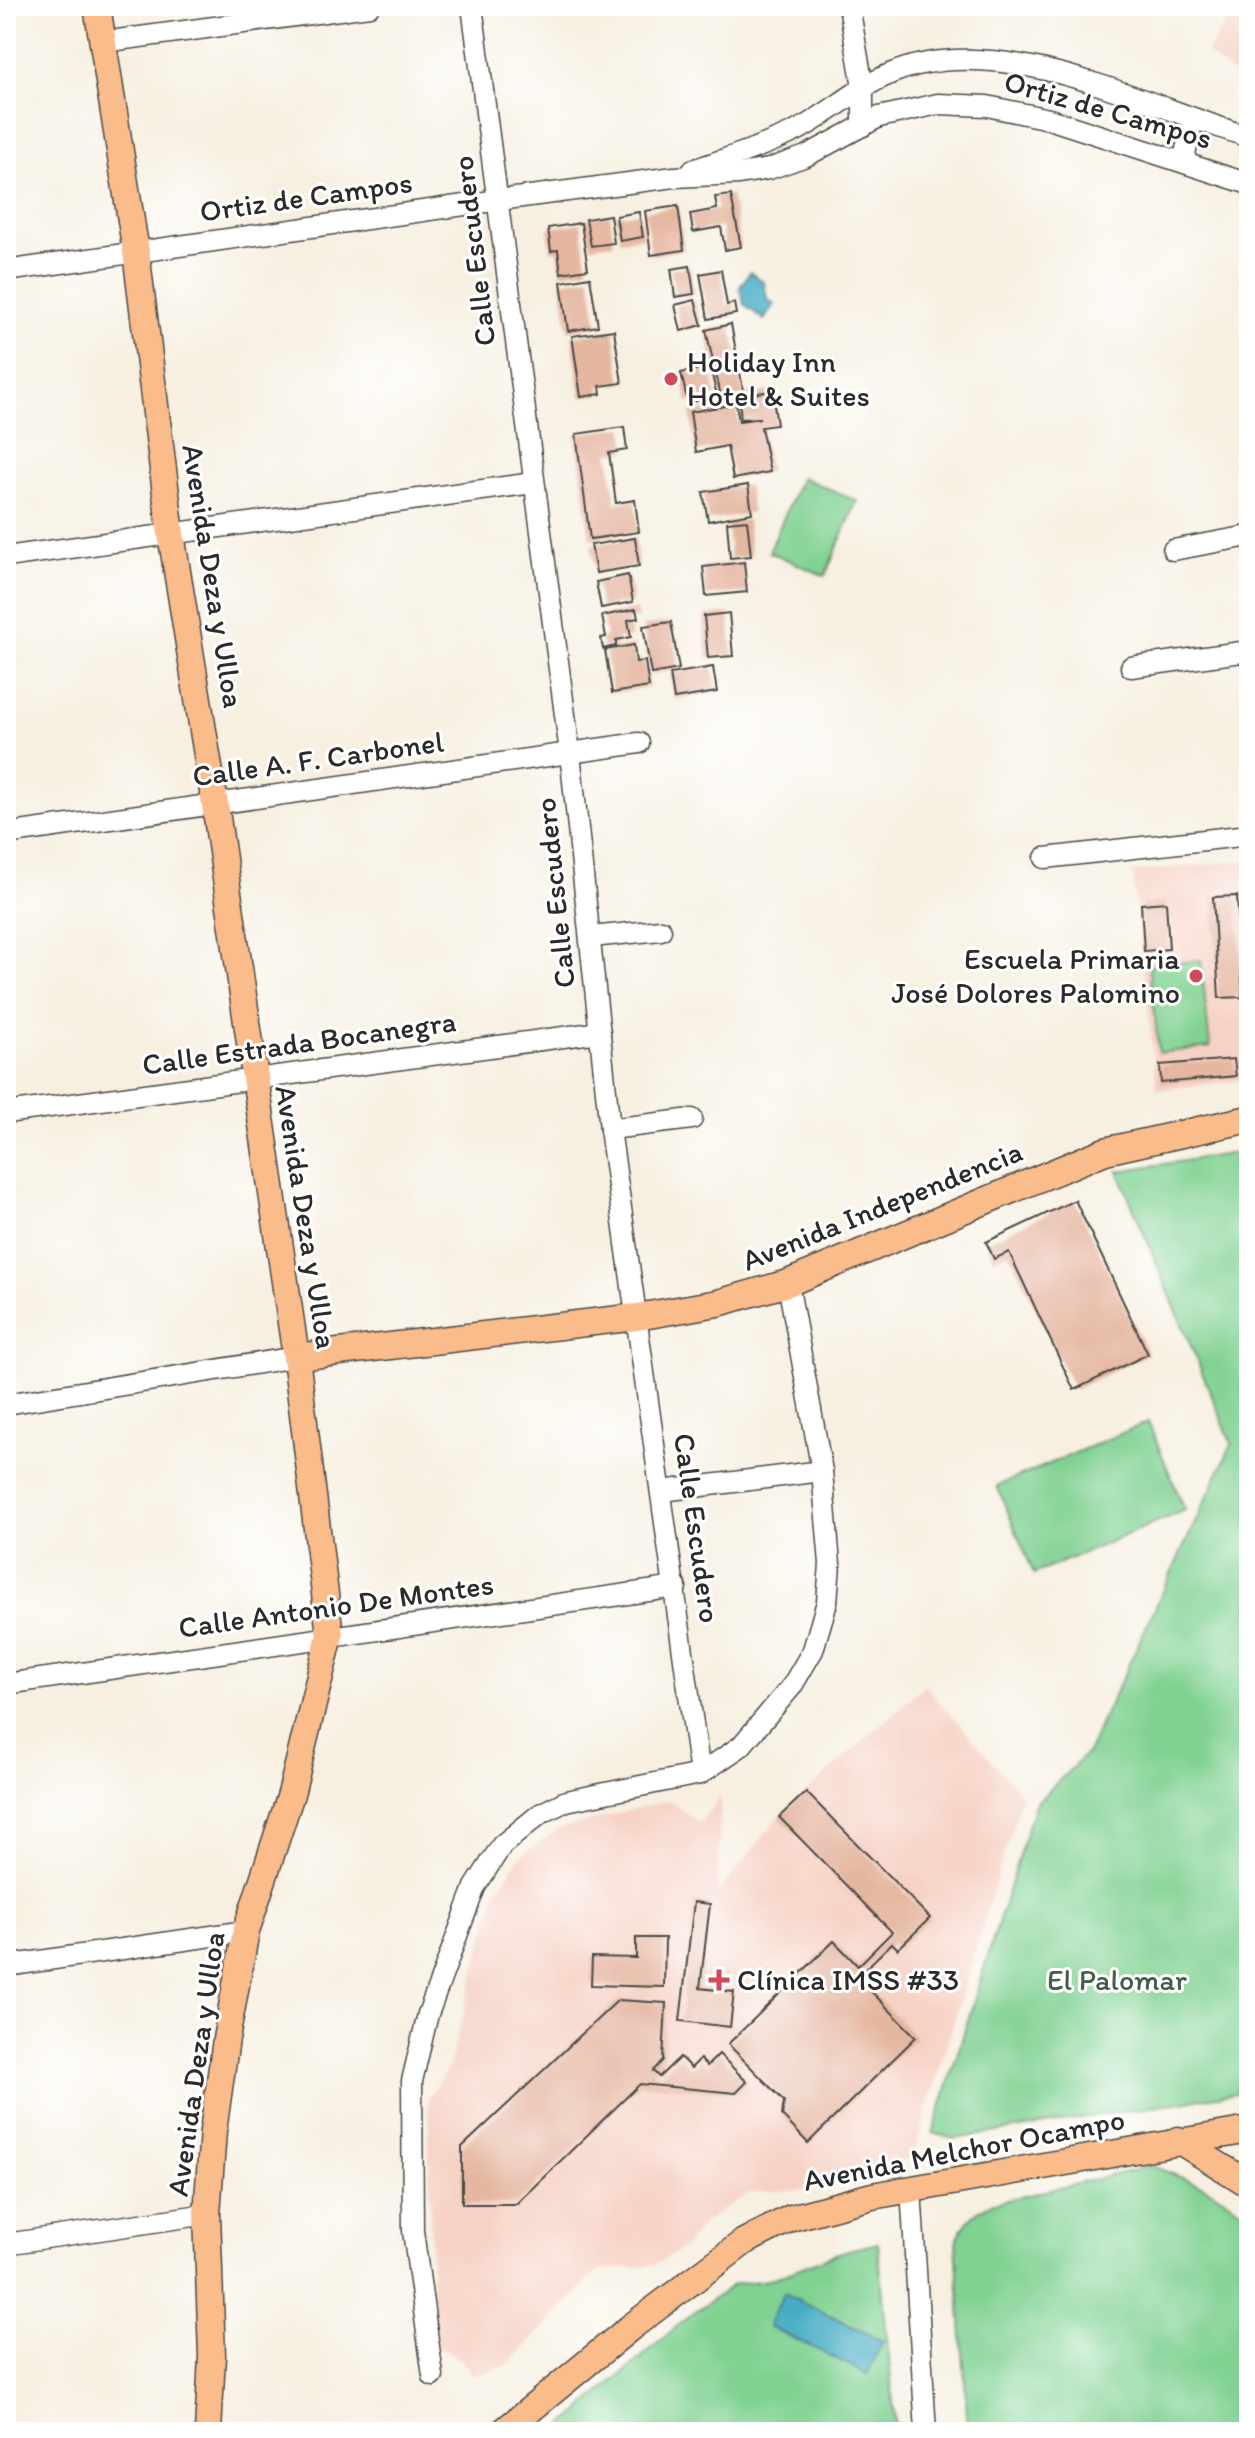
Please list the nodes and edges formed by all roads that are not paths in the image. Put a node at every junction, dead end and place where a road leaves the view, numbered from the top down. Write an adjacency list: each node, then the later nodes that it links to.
1 (97, 6): 5 (main road, Avenida Deza y Ulloa)
2 (369, 6): 5 (street)
3 (472, 6): 13 (street, Calle Escudero)
4 (849, 6): 6 (street)
5 (103, 42): 14 (main road, Avenida Deza y Ulloa)
6 (863, 87): 7 (street, Ortiz de Campos); 8 (street); 11 (street, Ortiz de Campos)
7 (1193, 120): 9 (street, Ortiz de Campos); 10 (street)
8 (863, 126): 10 (street, Ortiz de Campos); 11 (street, Ortiz de Campos)
9 (1249, 137)
10 (1183, 162): 12 (street, Ortiz de Campos)
11 (674, 177): 13 (street, Ortiz de Campos)
12 (1249, 184)
13 (499, 200): 14 (street, Ortiz de Campos); 16 (street, Calle Escudero)
14 (136, 252): 15 (street, Ortiz de Campos); 17 (main road, Avenida Deza y Ulloa)
15 (6, 271)
16 (533, 483): 17 (street); 24 (street, Calle Escudero)
17 (171, 534): 20 (street); 25 (main road, Avenida Deza y Ulloa)
18 (1249, 536): 19 (street)
19 (1173, 550)
20 (6, 557)
21 (1249, 651): 22 (street)
22 (1131, 667)
23 (639, 743): 24 (street, Calle A. F. Carbonel)
24 (570, 753): 25 (street, Calle A. F. Carbonel); 30 (street, Calle Escudero)
25 (215, 804): 26 (street, Calle A. F. Carbonel); 32 (main road, Avenida Deza y Ulloa)
26 (6, 834)
27 (1249, 835): 28 (street)
28 (1045, 858)
29 (661, 930): 30 (street)
30 (591, 937): 31 (street, Calle Escudero)
31 (600, 1032): 32 (street, Calle Estrada Bocanegra); 36 (street, Calle Escudero)
32 (253, 1079): 33 (street, Calle Estrada Bocanegra); 39 (main road, Avenida Deza y Ulloa)
33 (6, 1113)
34 (692, 1119): 36 (street)
35 (1249, 1119): 37 (main road, Avenida Independencia)
36 (610, 1129): 38 (street, Calle Escudero)
37 (788, 1283): 38 (main road, Avenida Independencia); 41 (street)
38 (637, 1317): 39 (main road, Avenida Independencia); 42 (street, Calle Escudero)
39 (296, 1357): 40 (street); 44 (main road, Avenida Deza y Ulloa)
40 (6, 1404)
41 (822, 1471): 42 (street); 46 (street)
42 (662, 1491): 43 (street, Calle Escudero)
43 (676, 1587): 44 (street, Calle Antonio De Montes); 46 (street, Calle Escudero)
44 (330, 1635): 45 (street, Calle Antonio De Montes); 47 (main road, Avenida Deza y Ulloa)
45 (6, 1684)
46 (700, 1774): 55 (street)
47 (246, 1931): 48 (street); 53 (main road, Avenida Deza y Ulloa)
48 (6, 1966)
49 (1249, 2130): 50 (main road, Avenida Melchor Ocampo)
50 (1178, 2140): 51 (main road); 52 (main road, Avenida Melchor Ocampo)
51 (1249, 2184)
52 (911, 2189): 56 (main road, Avenida Melchor Ocampo); 59 (street)
53 (207, 2214): 54 (street); 57 (main road, Avenida Deza y Ulloa)
54 (6, 2244)
55 (433, 2376)
56 (510, 2425): 58 (main road, Avenida Melchor Ocampo)
57 (208, 2432)
58 (485, 2432)
59 (926, 2432)

